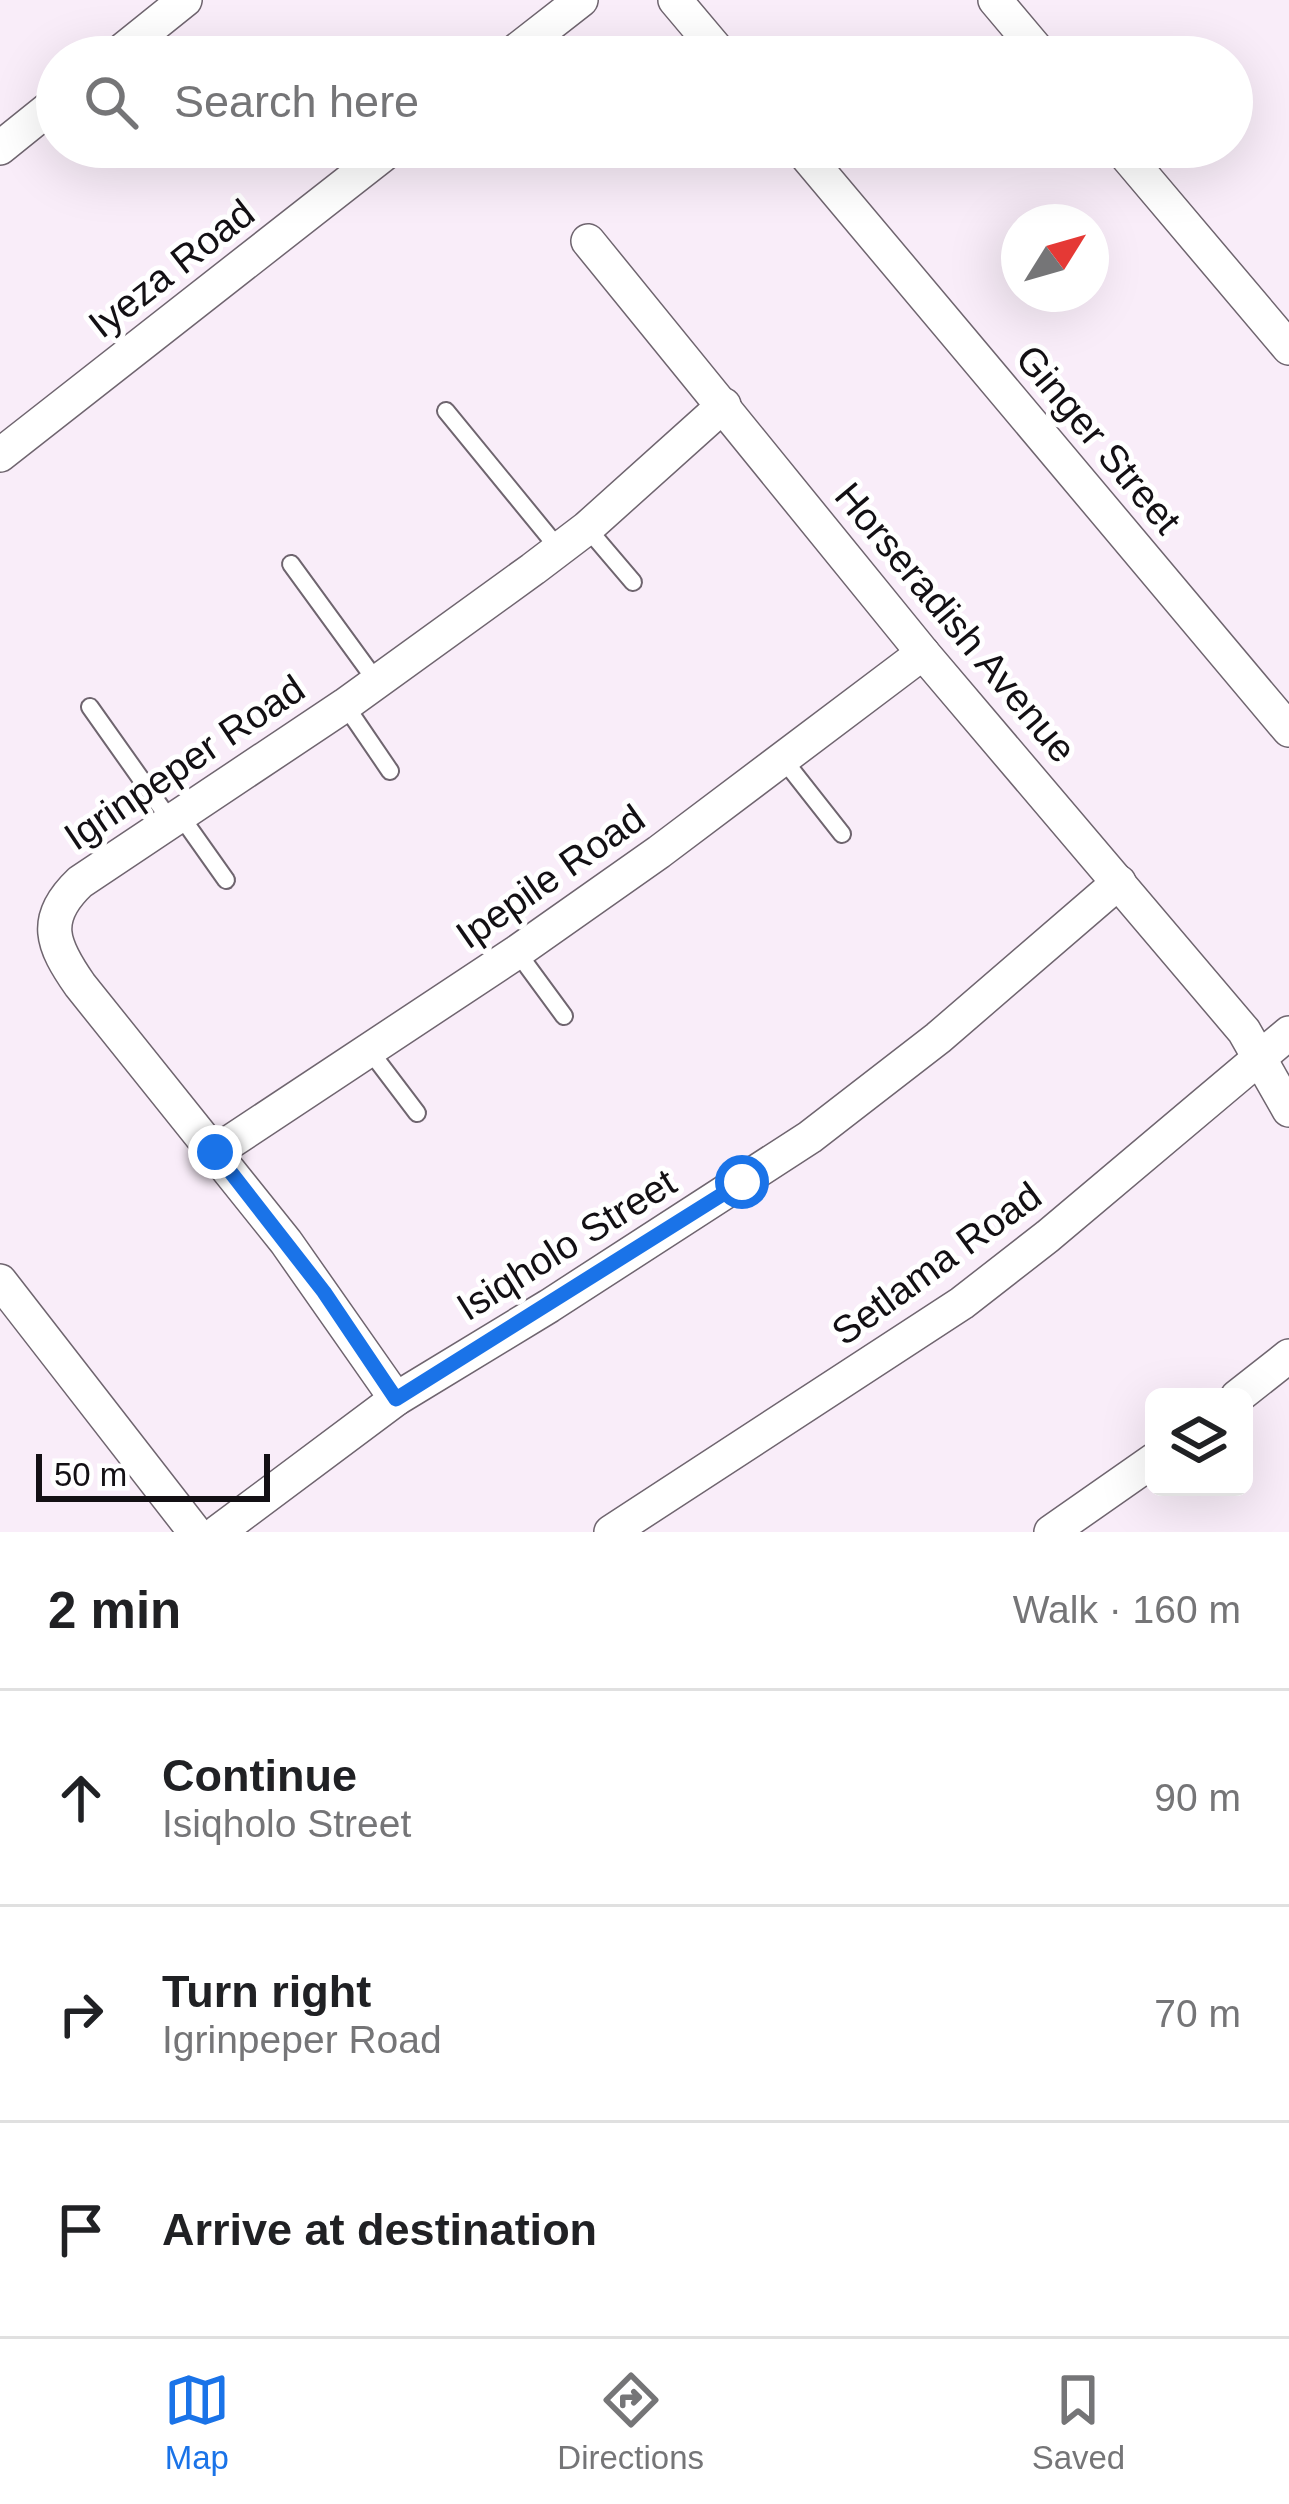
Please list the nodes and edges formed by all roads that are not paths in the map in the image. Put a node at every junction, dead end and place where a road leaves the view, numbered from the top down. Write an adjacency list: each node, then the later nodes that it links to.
1 (185, 0): 5 (street)
2 (581, 0): 6 (street)
3 (675, 0): 7 (street)
4 (995, 0): 8 (street)
5 (140, 36)
6 (535, 36)
7 (705, 36)
8 (1025, 36)
9 (36, 120): 10 (street)
10 (0, 148)
11 (366, 168): 18 (street, Iyeza Road)
12 (817, 168): 27 (street, Ginger Street)
13 (1137, 168): 15 (street)
14 (588, 241): 16 (street, Horseradish Avenue)
15 (1289, 348)
16 (724, 405): 19 (street, Igrinpeper Road); 23 (street, Horseradish Avenue)
17 (446, 412): 20 (lane)
18 (0, 455)
19 (587, 528): 20 (street, Igrinpeper Road); 22 (lane)
20 (559, 550): 24 (street, Igrinpeper Road)
21 (291, 564): 24 (lane)
22 (633, 582)
23 (923, 652): 28 (street, Ipepile Road); 33 (street, Horseradish Avenue)
24 (377, 682): 25 (street, Igrinpeper Road)
25 (345, 704): 29 (lane); 30 (street, Igrinpeper Road)
26 (90, 707): 30 (lane)
27 (1289, 730)
28 (783, 759): 31 (lane); 34 (street, Ipepile Road)
29 (390, 771)
30 (174, 817): 32 (lane); 41 (street, Igrinpeper Road)
31 (842, 834)
32 (226, 880)
33 (1120, 882): 38 (street, Horseradish Avenue); 45 (street, Isiqholo Street)
34 (517, 952): 35 (lane); 37 (street, Ipepile Road)
35 (563, 1016)
36 (1289, 1033): 38 (street, Setlama Road)
37 (370, 1051): 40 (lane); 41 (street, Ipepile Road)
38 (1258, 1059): 39 (street, Horseradish Avenue); 49 (street, Setlama Road)
39 (1289, 1110)
40 (417, 1114)
41 (215, 1152): 45 (street, Igrinpeper Road)
42 (0, 1281): 47 (street)
43 (1289, 1356): 44 (street)
44 (1249, 1388)
45 (396, 1399): 48 (street, Isiqholo Street)
46 (1145, 1466): 50 (street)
47 (195, 1532)
48 (218, 1532)
49 (611, 1532)
50 (1051, 1532)

